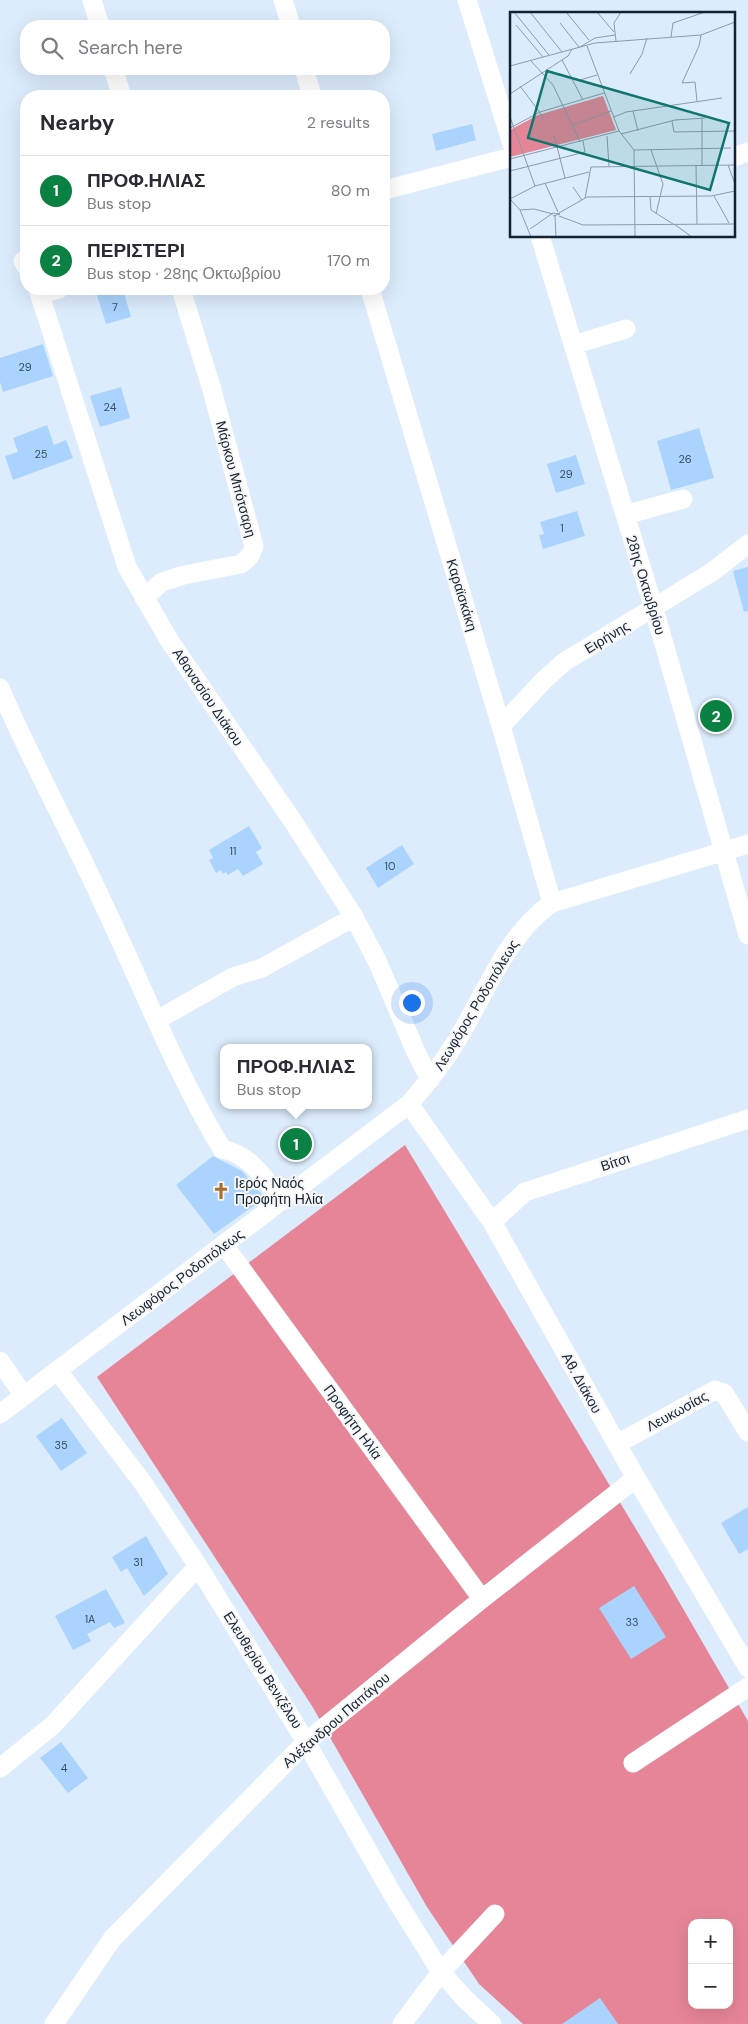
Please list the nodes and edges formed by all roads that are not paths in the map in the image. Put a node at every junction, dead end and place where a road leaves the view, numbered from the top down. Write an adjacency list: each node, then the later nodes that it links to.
1 (92, 0): 4 (street)
2 (283, 0): 5 (street)
3 (467, 0): 10 (street)
4 (98, 20)
5 (289, 20)
6 (115, 75): 8 (street)
7 (306, 75): 9 (street)
8 (120, 90)
9 (310, 90)
10 (510, 138)
11 (748, 152): 12 (street)
12 (736, 156)
13 (510, 158): 14 (street)
14 (390, 188)
15 (541, 238): 20 (street, 28ης Οκτωβρίου)
16 (40, 295): 24 (street, Αθανασίου Διάκου)
17 (183, 295): 24 (street, Μάρκου Μπότσαρη)
18 (372, 295): 27 (street, Καραϊσκάκη)
19 (626, 329): 20 (street)
20 (574, 345): 22 (street, 28ης Οκτωβρίου)
21 (683, 499): 22 (street)
22 (626, 515): 25 (street, 28ης Οκτωβρίου)
23 (748, 544): 25 (street, Ειρήνης)
24 (144, 598): 31 (street, Αθανασίου Διάκου)
25 (654, 608): 27 (street, Ειρήνης); 29 (street, 28ης Οκτωβρίου)
26 (0, 688): 33 (street)
27 (501, 726): 30 (street, Καραϊσκάκη)
28 (748, 844): 29 (street, Λεωφόρος Ροδοπόλεως)
29 (723, 852): 30 (street, Λεωφόρος Ροδοπόλεως); 32 (street, 28ης Οκτωβρίου)
30 (552, 903): 34 (street, Λεωφόρος Ροδοπόλεως)
31 (354, 917): 33 (street); 34 (street, Αθανασίου Διάκου)
32 (748, 935)
33 (158, 1020): 37 (street)
34 (430, 1080): 35 (street, Λεωφόρος Ροδοπόλεως)
35 (409, 1104): 37 (street, Λεωφόρος Ροδοπόλεως); 38 (street, Αθ. Διάκου)
36 (748, 1119): 38 (street, Βίτσι)
37 (282, 1201): 39 (street, Λεωφόρος Ροδοπόλεως)
38 (492, 1222): 45 (street, Αθ. Διάκου)
39 (224, 1245): 41 (street, Λεωφόρος Ροδοπόλεως); 48 (street, Προφήτη Ηλία)
40 (0, 1362): 42 (street)
41 (58, 1370): 42 (street, Λεωφόρος Ροδοπόλεως); 47 (street, Ελευθερίου Βενιζέλου)
42 (24, 1396): 43 (street, Λεωφόρος Ροδοπόλεως)
43 (0, 1414)
44 (748, 1432): 45 (street, Λευκωσίας)
45 (617, 1444): 46 (street, Αθ. Διάκου)
46 (636, 1478): 48 (street, Αλέξανδρου Παπάγου); 49 (street, Αθ. Διάκου)
47 (198, 1566): 51 (street, Ελευθερίου Βενιζέλου); 53 (street)
48 (482, 1599): 51 (street, Αλέξανδρου Παπάγου)
49 (748, 1668)
50 (748, 1687): 52 (street)
51 (306, 1742): 55 (street, Ελευθερίου Βενιζέλου); 56 (street, Αλέξανδρου Παπάγου)
52 (633, 1763)
53 (0, 1768)
54 (494, 1914): 55 (street)
55 (441, 1972): 57 (street); 58 (street, Ελευθερίου Βενιζέλου)
56 (54, 2024)
57 (402, 2024)
58 (492, 2024)

